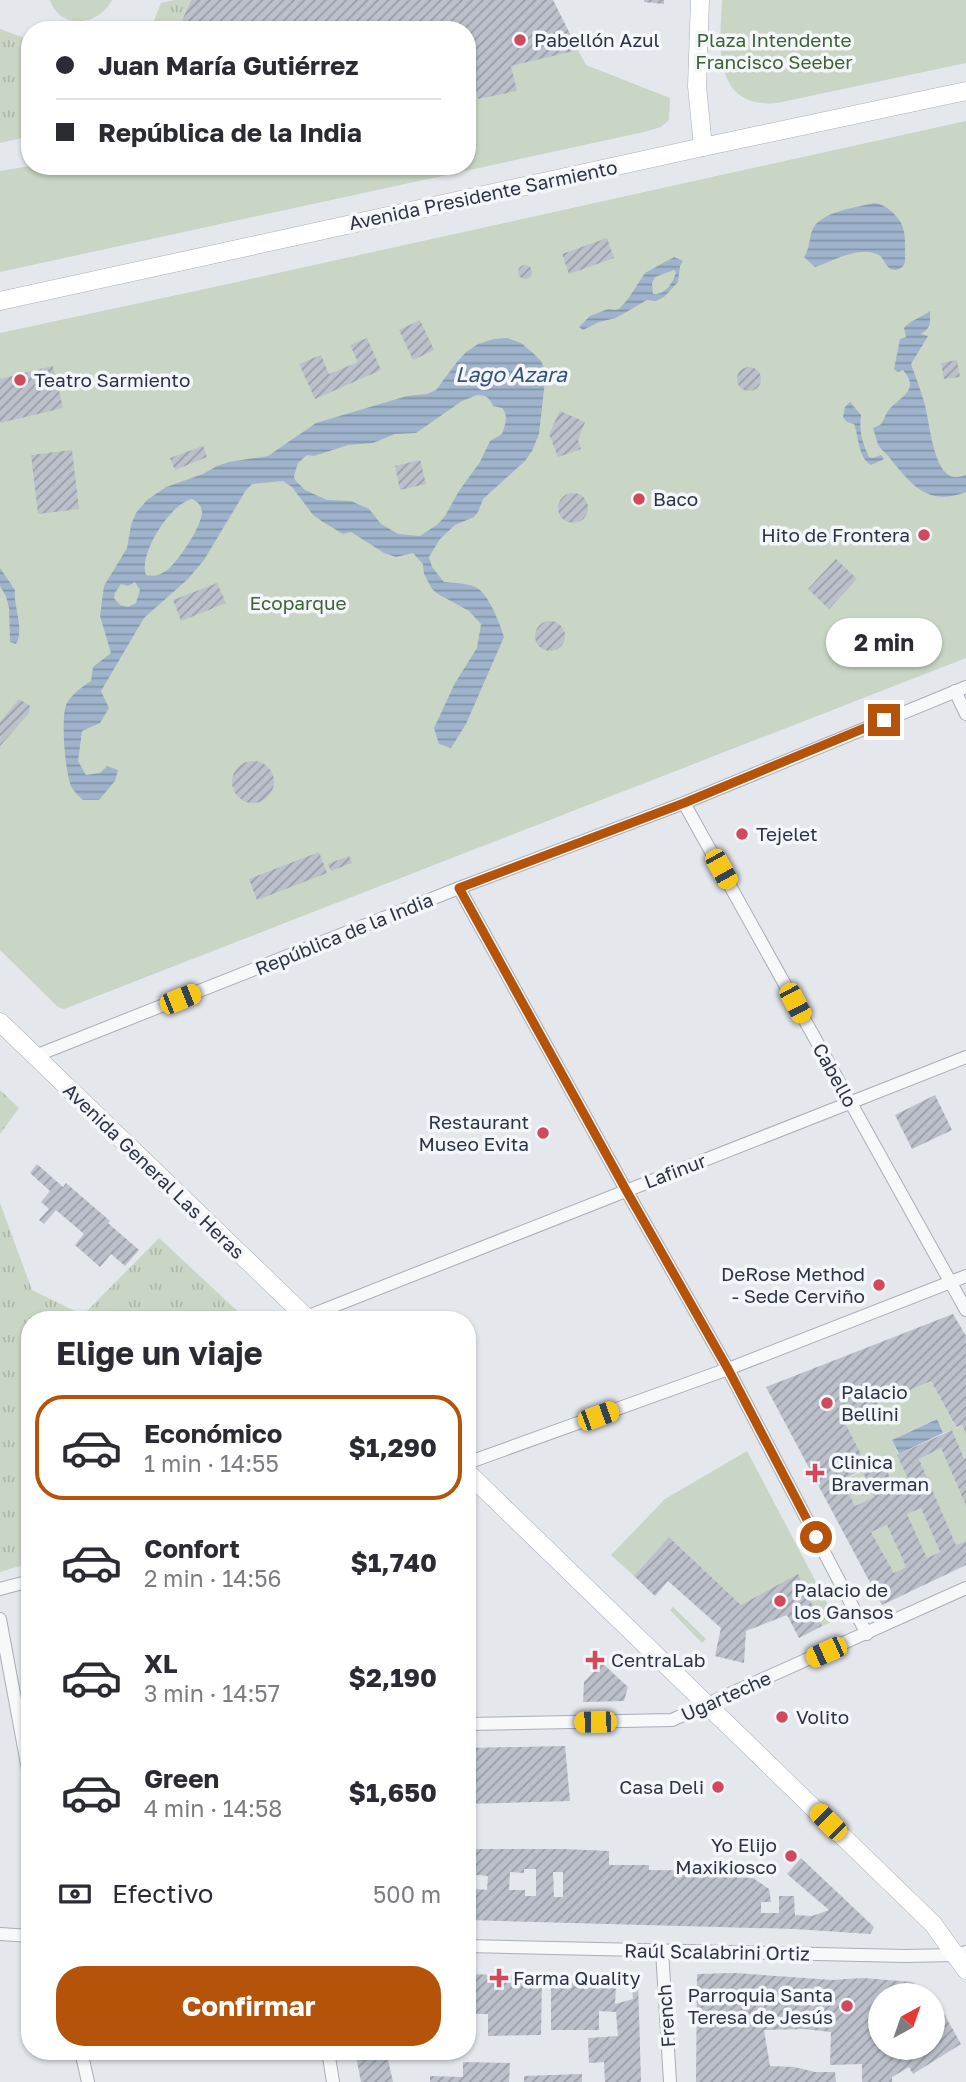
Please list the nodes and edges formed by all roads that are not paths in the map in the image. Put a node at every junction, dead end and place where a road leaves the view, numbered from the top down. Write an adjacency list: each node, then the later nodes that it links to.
1 (699, 0): 3 (main road)
2 (966, 92): 3 (main road, Avenida Presidente Sarmiento)
3 (704, 147): 4 (main road, Avenida Presidente Sarmiento)
4 (0, 301)
5 (961, 689): 6 (street); 7 (street, República de la India)
6 (966, 713)
7 (684, 803): 8 (street, República de la India); 12 (street, Cabello)
8 (459, 888): 10 (street, República de la India); 13 (street)
9 (0, 1022): 10 (main road, Avenida General Las Heras)
10 (35, 1056): 17 (main road, Avenida General Las Heras)
11 (966, 1057): 12 (street, Lafinur)
12 (849, 1103): 13 (street, Lafinur); 15 (street, Cabello)
13 (626, 1190): 18 (street, Lafinur); 19 (street)
14 (966, 1276): 15 (street)
15 (950, 1282): 16 (street, Cabello); 19 (street)
16 (966, 1310)
17 (300, 1311)
18 (324, 1311)
19 (728, 1369): 20 (street); 26 (street)
20 (476, 1460)
21 (476, 1481): 27 (main road)
22 (21, 1583): 24 (street)
23 (966, 1588): 26 (street, Ugarteche)
24 (0, 1589)
25 (0, 1619): 29 (street)
26 (867, 1633): 27 (street, Ugarteche)
27 (706, 1706): 28 (street, Ugarteche); 34 (main road)
28 (476, 1724)
29 (21, 1732)
30 (0, 1934): 31 (street)
31 (21, 1935)
32 (476, 1946): 33 (street, Raúl Scalabrini Ortiz)
33 (662, 1950): 34 (street, Raúl Scalabrini Ortiz); 39 (street, French)
34 (963, 1959)
35 (83, 2060): 37 (street)
36 (329, 2060): 38 (street)
37 (88, 2082)
38 (333, 2082)
39 (670, 2082)

